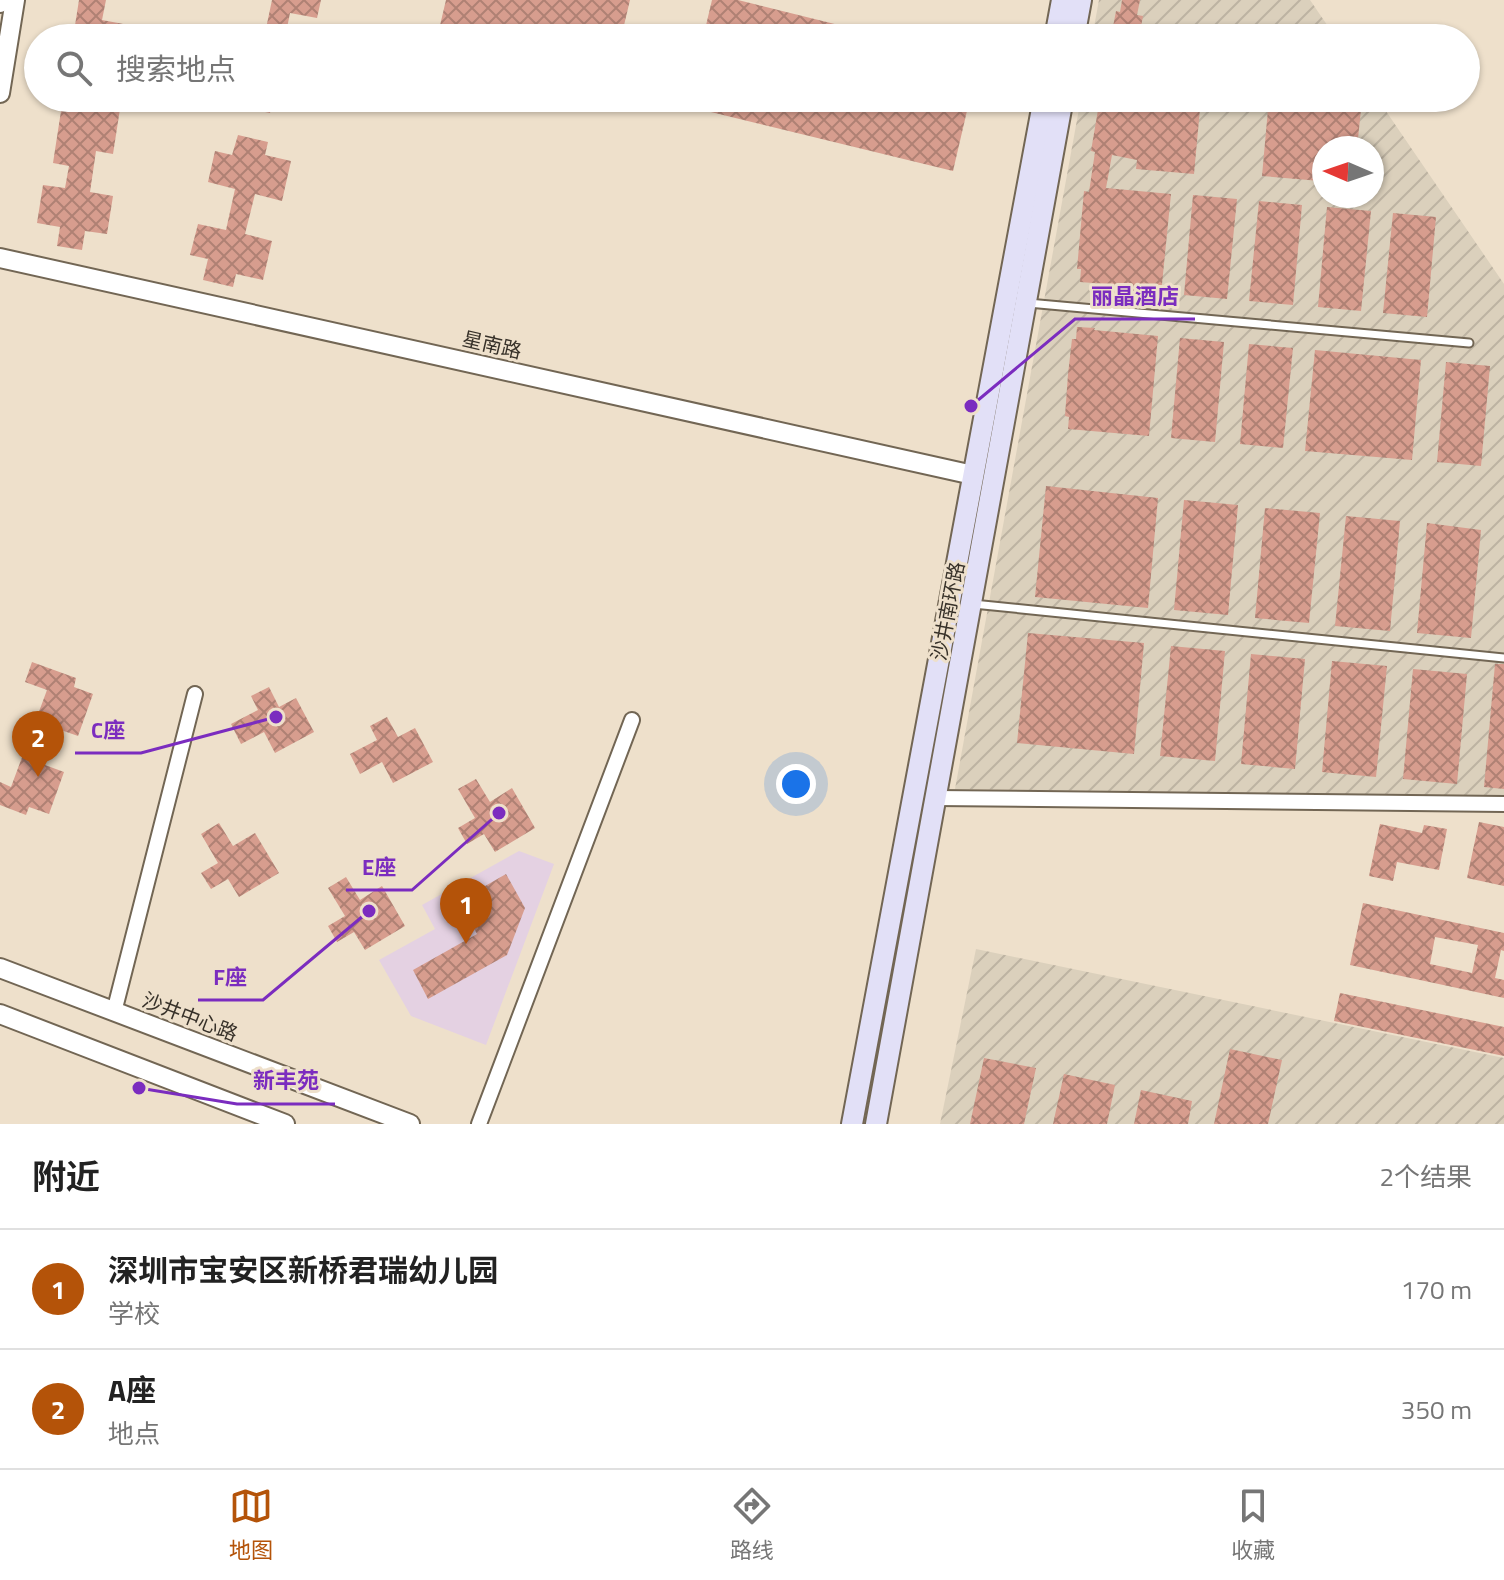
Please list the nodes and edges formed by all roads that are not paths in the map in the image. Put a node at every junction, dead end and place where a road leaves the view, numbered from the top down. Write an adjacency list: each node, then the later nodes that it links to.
1 (15, 0): 6 (street)
2 (1062, 0): 4 (main road)
3 (1081, 0): 5 (main road)
4 (1058, 24)
5 (1077, 24)
6 (0, 93)
7 (1041, 112): 12 (main road, 沙井南环路)
8 (1060, 112): 10 (main road, 沙井南环路)
9 (0, 258): 12 (street, 星南路)
10 (1026, 303): 11 (lane); 13 (main road, 沙井南环路)
11 (1469, 343)
12 (973, 475): 25 (main road, 沙井南环路)
13 (971, 604): 14 (lane); 17 (main road, 沙井南环路)
14 (1504, 658)
15 (195, 694): 20 (street)
16 (632, 720): 24 (street)
17 (936, 798): 18 (street); 26 (main road, 沙井南环路)
18 (1504, 804)
19 (0, 968): 20 (street, 沙井中心路)
20 (114, 1012): 23 (street, 沙井中心路)
21 (0, 1014): 22 (street)
22 (285, 1124)
23 (410, 1124)
24 (479, 1124)
25 (852, 1124)
26 (876, 1124)

